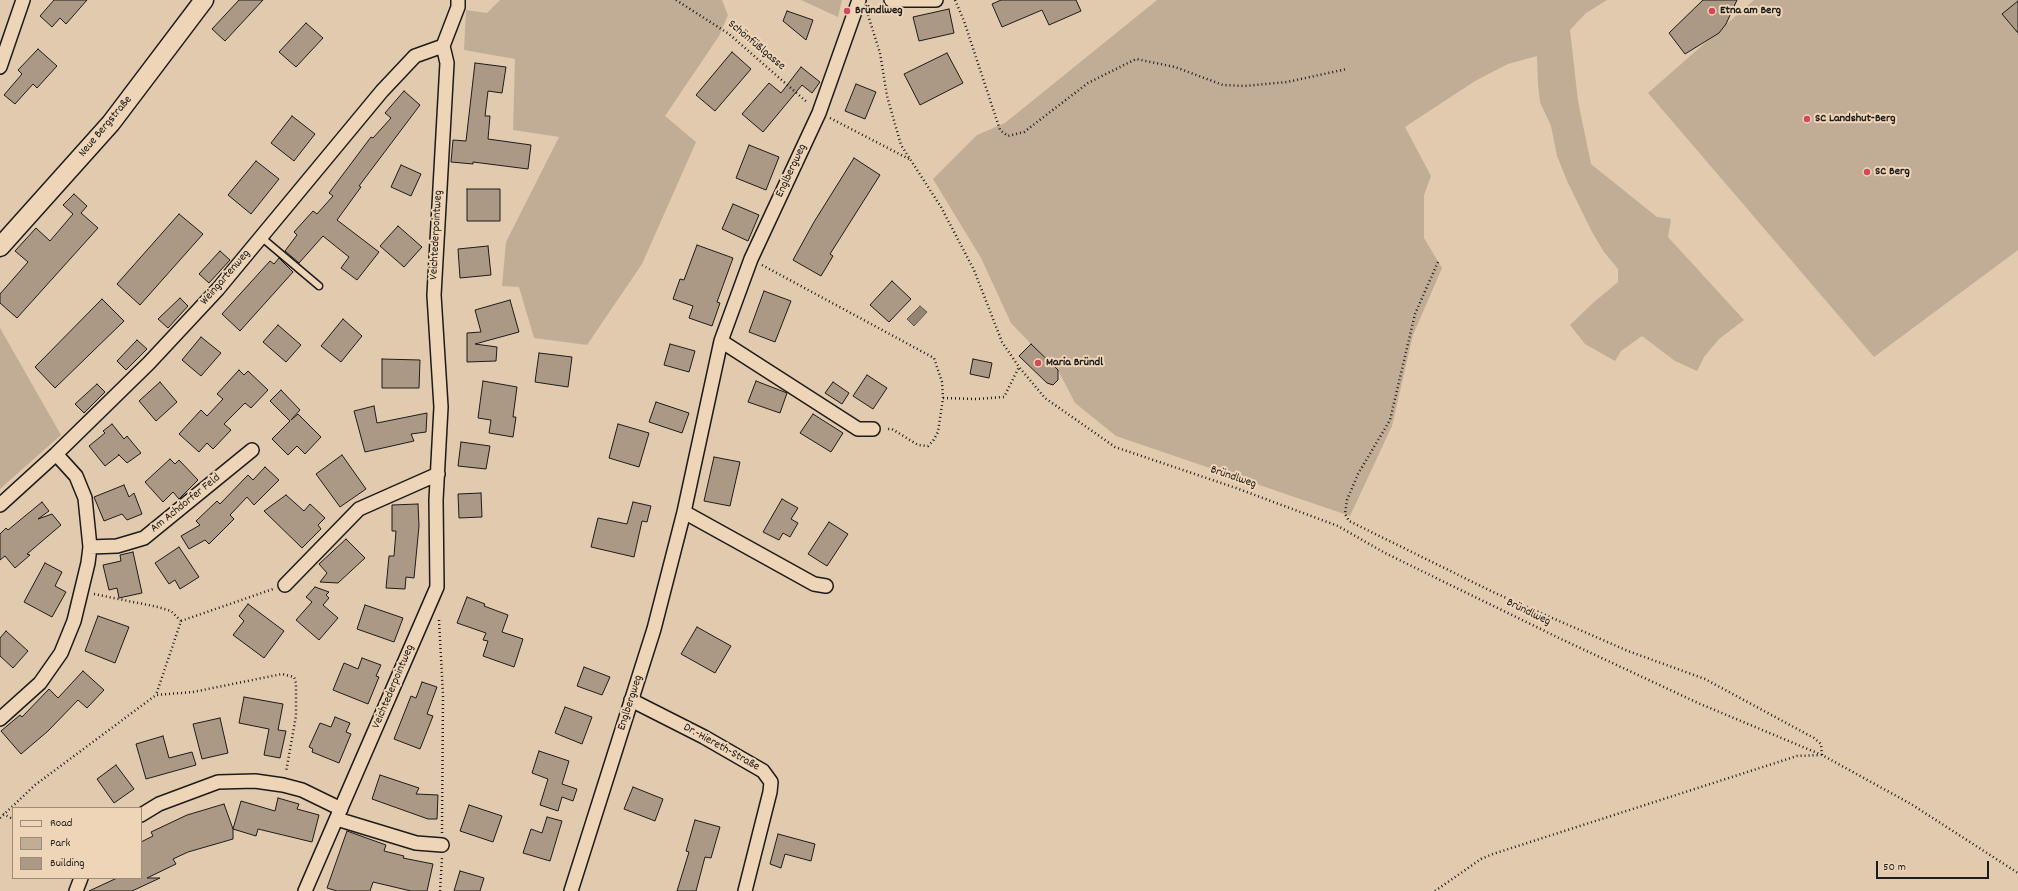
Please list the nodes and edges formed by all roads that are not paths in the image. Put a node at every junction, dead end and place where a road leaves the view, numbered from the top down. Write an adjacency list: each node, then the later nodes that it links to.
1 (23, 0): 8 (street)
2 (204, 0): 10 (street, Neue Bergstraße)
3 (458, 0): 7 (street)
4 (859, 0): 12 (street, Englbergweg)
5 (891, 0): 6 (street)
6 (936, 0)
7 (443, 46): 9 (street, Weingartenweg); 16 (street, Veichtederpointweg)
8 (0, 67)
9 (261, 237): 11 (lane); 15 (street, Weingartenweg)
10 (0, 247)
11 (319, 286)
12 (721, 341): 13 (street); 18 (street, Englbergweg)
13 (873, 429)
14 (252, 450): 19 (street, Am Achdorfer Feld)
15 (56, 454): 17 (street, Weingartenweg); 19 (street)
16 (438, 474): 20 (street); 25 (street, Veichtederpointweg)
17 (0, 505)
18 (684, 512): 21 (street); 22 (street, Englbergweg)
19 (90, 547): 23 (street)
20 (285, 585)
21 (826, 586)
22 (631, 700): 30 (street, Englbergweg); 31 (street, Dr.-Hiereth-Straße)
23 (0, 719)
24 (142, 814): 25 (street)
25 (339, 814): 26 (street); 29 (street, Veichtederpointweg)
26 (442, 845)
27 (82, 879): 28 (street)
28 (76, 891)
29 (306, 891)
30 (571, 891)
31 (745, 891)

